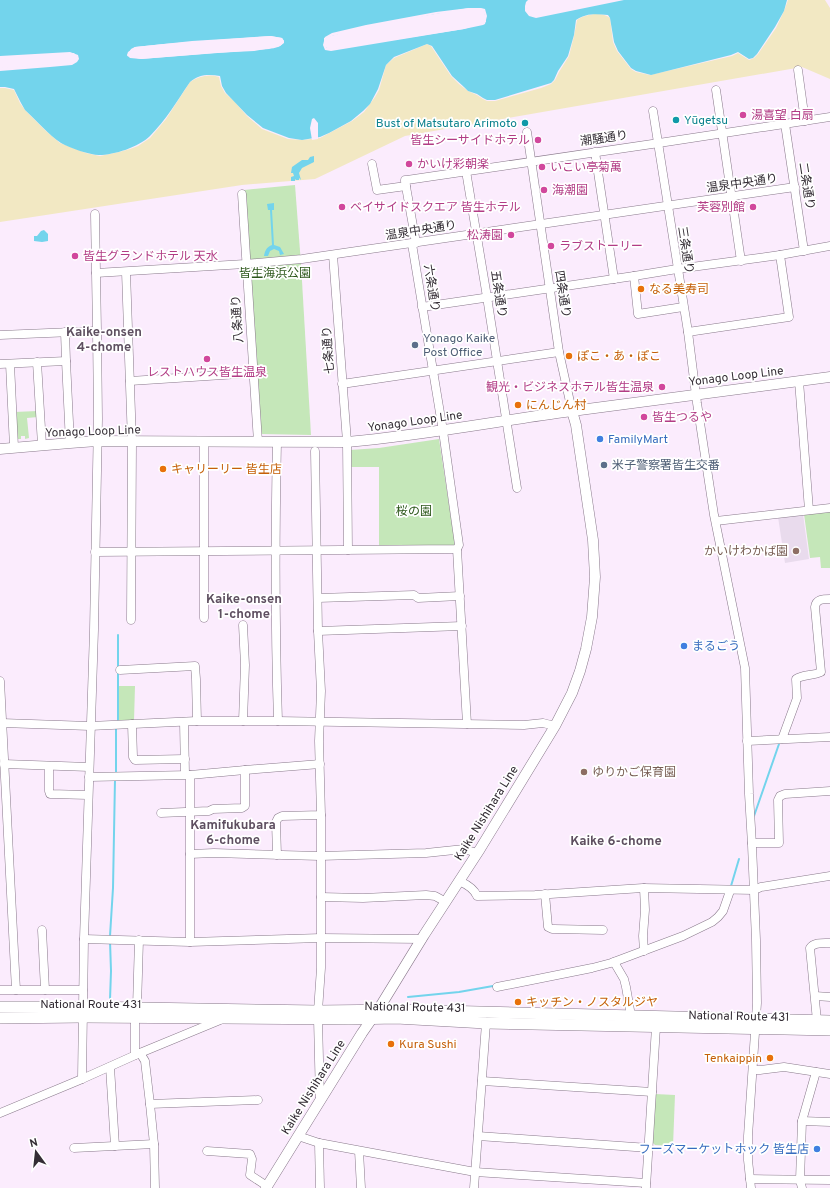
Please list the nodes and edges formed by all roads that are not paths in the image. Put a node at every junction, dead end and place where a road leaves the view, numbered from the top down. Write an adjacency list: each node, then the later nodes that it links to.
1 (798, 70): 5 (street)
2 (716, 90): 8 (street)
3 (653, 111): 9 (street, 三条通り)
4 (830, 117): 5 (street, 潮騒通り)
5 (805, 121): 6 (street, 潮騒通り)
6 (785, 124): 8 (street, 潮騒通り); 15 (street, 二条通り)
7 (526, 132): 11 (street, 四条通り)
8 (723, 133): 9 (street, 潮騒通り); 17 (street)
9 (659, 143): 10 (street, 潮騒通り); 18 (street, 三条通り)
10 (595, 152): 11 (street, 潮騒通り); 20 (street)
11 (531, 161): 13 (street, 潮騒通り); 21 (street, 四条通り)
12 (372, 164): 14 (street, 潮騒通り)
13 (466, 171): 14 (street, 潮騒通り); 22 (street, 五条通り)
14 (406, 183): 23 (street, 六条通り)
15 (795, 187): 17 (street, 温泉中央通り); 25 (street, 二条通り)
16 (242, 194): 29 (street, 八条通り)
17 (732, 197): 18 (street, 温泉中央通り); 28 (street)
18 (667, 205): 20 (street, 温泉中央通り); 30 (street, 三条通り)
19 (95, 214): 32 (street)
20 (604, 215): 21 (street, 温泉中央通り); 34 (street)
21 (540, 224): 22 (street, 温泉中央通り); 35 (street, 四条通り)
22 (476, 234): 23 (street, 温泉中央通り); 36 (street, 五条通り)
23 (414, 243): 26 (street, 温泉中央通り); 37 (street, 六条通り)
24 (830, 246): 25 (street)
25 (804, 251): 27 (street)
26 (333, 255): 29 (street, 温泉中央通り); 54 (street, 七条通り)
27 (780, 255): 28 (street); 41 (street)
28 (741, 261): 30 (street)
29 (245, 264): 31 (street, 温泉中央通り); 50 (street, 八条通り)
30 (677, 269): 33 (street); 38 (street, 三条通り)
31 (126, 272): 32 (street, 温泉中央通り); 52 (street)
32 (96, 273): 39 (street)
33 (634, 276): 34 (street); 38 (street)
34 (614, 278): 35 (street)
35 (550, 288): 36 (street); 43 (street, 四条通り)
36 (487, 297): 37 (street); 45 (street, 五条通り)
37 (422, 307): 49 (street, 六条通り)
38 (683, 307): 41 (street, 三条通り)
39 (97, 331): 40 (street); 59 (street)
40 (65, 332): 42 (street); 44 (street)
41 (688, 332): 55 (street, 三条通り)
42 (0, 335)
43 (559, 352): 45 (street); 56 (street, 四条通り)
44 (66, 361): 46 (street); 65 (street)
45 (497, 361): 49 (street); 57 (street, 五条通り)
46 (37, 362): 48 (street); 66 (street)
47 (0, 364): 48 (street)
48 (10, 364): 67 (street)
49 (433, 370): 54 (street); 58 (street, 六条通り)
50 (254, 373): 52 (street); 62 (street, 八条通り)
51 (830, 377): 53 (main road, Yonago Loop Line)
52 (130, 381): 60 (street)
53 (799, 381): 55 (main road, Yonago Loop Line); 72 (street)
54 (342, 384): 64 (street, 七条通り)
55 (696, 394): 56 (main road, Yonago Loop Line); 73 (street, 三条通り)
56 (572, 411): 57 (main road, Yonago Loop Line); 100 (main road, Kaike Nishihara Line)
57 (507, 421): 58 (main road, Yonago Loop Line); 70 (street, 五条通り)
58 (443, 431): 64 (main road, Yonago Loop Line); 74 (street, 六条通り)
59 (97, 441): 60 (main road, Yonago Loop Line); 65 (main road, Yonago Loop Line); 78 (street)
60 (132, 442): 61 (main road, Yonago Loop Line); 79 (street)
61 (204, 442): 62 (main road, Yonago Loop Line); 80 (street)
62 (258, 442): 63 (main road, Yonago Loop Line)
63 (277, 442): 64 (main road, Yonago Loop Line); 76 (street)
64 (347, 442): 75 (street, 七条通り)
65 (70, 443): 66 (main road, Yonago Loop Line)
66 (42, 445): 67 (main road, Yonago Loop Line)
67 (14, 447): 68 (main road, Yonago Loop Line)
68 (0, 449)
69 (315, 451): 77 (street)
70 (517, 488)
71 (830, 508): 72 (street)
72 (809, 510): 73 (street)
73 (716, 521): 103 (street, 三条通り)
74 (458, 549): 75 (street); 81 (street, 六条通り)
75 (348, 550): 77 (street)
76 (275, 551): 77 (street); 80 (street); 93 (street)
77 (317, 551): 82 (street)
78 (95, 552): 79 (street); 99 (street)
79 (131, 552): 80 (street); 85 (street)
80 (204, 552): 84 (street)
81 (460, 596): 82 (street); 87 (street, 六条通り)
82 (318, 598): 88 (street)
83 (830, 599): 102 (street)
84 (204, 618)
85 (131, 620)
86 (243, 625): 92 (street)
87 (462, 626): 88 (street); 98 (street, 六条通り)
88 (318, 631): 95 (street)
89 (120, 670): 91 (street)
90 (0, 681): 96 (street)
91 (197, 721): 92 (street); 94 (street)
92 (243, 721): 93 (street)
93 (278, 721): 95 (street)
94 (184, 722): 97 (street); 104 (street)
95 (319, 722): 98 (street); 106 (street)
96 (2, 723): 99 (street); 105 (street)
97 (132, 724): 99 (street); 104 (street)
98 (467, 724): 100 (street)
99 (90, 726): 108 (street)
100 (556, 726): 118 (main road, Kaike Nishihara Line)
101 (830, 737): 102 (street)
102 (782, 739): 103 (street)
103 (747, 741): 117 (street, 三条通り)
104 (185, 759): 110 (street)
105 (4, 764): 107 (street); 142 (street)
106 (320, 764): 109 (street); 116 (street)
107 (49, 766): 108 (street); 113 (street)
108 (89, 767): 111 (street)
109 (245, 770): 110 (street); 115 (street)
110 (187, 775): 111 (street); 115 (street)
111 (89, 777): 113 (street)
112 (830, 792): 117 (street)
113 (88, 795): 133 (street)
114 (161, 813): 115 (street)
115 (190, 813): 119 (street)
116 (321, 815): 120 (street); 121 (street)
117 (752, 843): 126 (street, 三条通り)
118 (477, 853): 121 (street); 123 (main road, Kaike Nishihara Line)
119 (190, 854): 120 (street); 136 (street)
120 (277, 855): 121 (street)
121 (320, 856): 128 (street)
122 (830, 876): 126 (street)
123 (459, 881): 127 (street); 129 (main road, Kaike Nishihara Line)
124 (644, 888): 125 (street); 127 (street); 138 (street)
125 (730, 890): 126 (street); 138 (street)
126 (754, 890): 158 (street, 三条通り)
127 (545, 894): 131 (street)
128 (321, 898): 129 (street); 132 (street)
129 (446, 902): 134 (main road, Kaike Nishihara Line)
130 (42, 930): 143 (street)
131 (603, 930)
132 (321, 938): 134 (street); 136 (street); 150 (street)
133 (84, 939): 135 (street); 144 (street)
134 (422, 939): 151 (main road, Kaike Nishihara Line)
135 (139, 940): 136 (street); 149 (street)
136 (190, 942)
137 (830, 943): 145 (street)
138 (644, 951): 139 (street)
139 (614, 962): 140 (street); 152 (street)
140 (498, 987)
141 (0, 990): 142 (street)
142 (16, 990): 143 (street)
143 (45, 990): 144 (street)
144 (83, 990): 148 (street)
145 (815, 996): 146 (street); 155 (street)
146 (830, 997)
147 (0, 1007): 148 (highway, National Route 431)
148 (82, 1012): 149 (highway, National Route 431); 153 (highway, National Route 431); 166 (street)
149 (136, 1012): 150 (highway, National Route 431); 154 (highway, National Route 431); 161 (street)
150 (318, 1015): 151 (highway, National Route 431); 154 (highway, National Route 431); 170 (street)
151 (375, 1015): 152 (highway, National Route 431); 157 (highway, National Route 431); 170 (main road, Kaike Nishihara Line)
152 (631, 1016): 158 (highway, National Route 431)
153 (0, 1018)
154 (225, 1018): 161 (street)
155 (817, 1021): 156 (highway, National Route 431); 158 (highway, National Route 431)
156 (830, 1021)
157 (486, 1022): 159 (highway, National Route 431); 167 (street)
158 (756, 1024): 159 (highway, National Route 431); 160 (highway, National Route 431); 163 (street, 三条通り)
159 (656, 1027): 168 (street)
160 (830, 1030)
161 (138, 1054): 162 (street); 171 (street)
162 (110, 1067): 166 (street); 179 (street)
163 (753, 1070): 164 (street); 185 (street, 三条通り)
164 (816, 1072): 165 (street); 173 (street)
165 (830, 1074)
166 (82, 1079): 172 (street)
167 (482, 1081): 168 (street); 176 (street)
168 (652, 1092): 181 (street)
169 (258, 1100): 171 (street)
170 (320, 1100): 175 (main road, Kaike Nishihara Line)
171 (150, 1104): 178 (street)
172 (0, 1113)
173 (802, 1121): 174 (street); 187 (street)
174 (830, 1122)
175 (298, 1136): 177 (street); 189 (main road, Kaike Nishihara Line)
176 (478, 1136): 181 (street); 184 (street)
177 (319, 1143): 183 (street); 191 (street)
178 (154, 1144): 179 (street); 190 (street)
179 (115, 1146): 180 (street)
180 (74, 1148)
181 (649, 1148): 188 (street)
182 (207, 1151): 189 (street)
183 (359, 1151): 184 (street); 192 (street)
184 (476, 1172): 188 (street); 193 (street)
185 (750, 1179): 187 (street); 194 (street, 三条通り)
186 (830, 1180): 187 (street)
187 (801, 1184)
188 (646, 1186)
189 (266, 1187)
190 (155, 1188)
191 (320, 1188)
192 (361, 1188)
193 (474, 1188)
194 (751, 1188)

